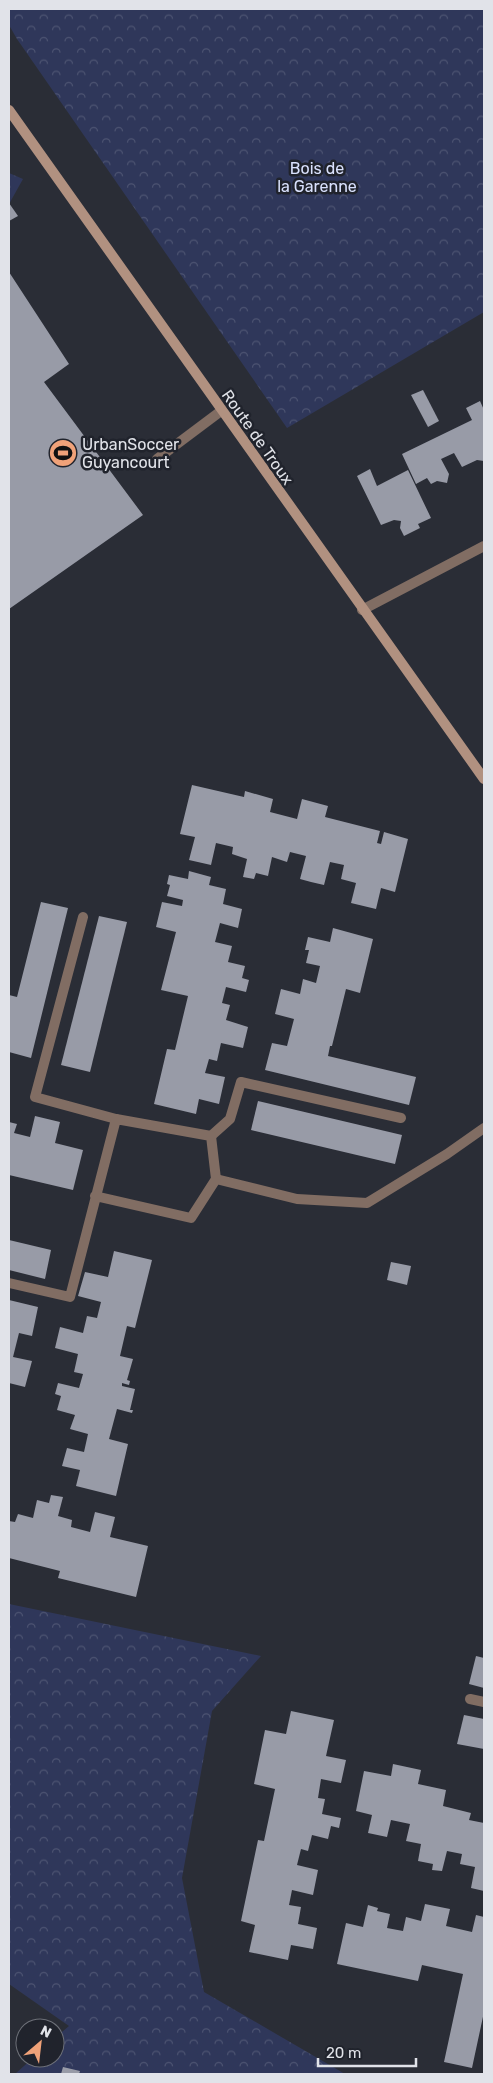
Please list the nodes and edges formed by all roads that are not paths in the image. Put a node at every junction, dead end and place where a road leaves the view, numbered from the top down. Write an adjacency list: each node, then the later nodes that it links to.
1 (9, 110): 2 (street, Route de Troux)
2 (221, 411): 3 (street); 5 (street, Route de Troux)
3 (157, 459)
4 (484, 546): 5 (street)
5 (362, 610): 6 (street, Route de Troux)
6 (484, 779)
7 (83, 917): 9 (street)
8 (400, 1118): 11 (street)
9 (116, 1119): 11 (street); 13 (street)
10 (484, 1128): 12 (street)
11 (210, 1136): 12 (street)
12 (216, 1178): 13 (street)
13 (95, 1196): 14 (street)
14 (9, 1283)
15 (470, 1699): 16 (street)
16 (484, 1702)

